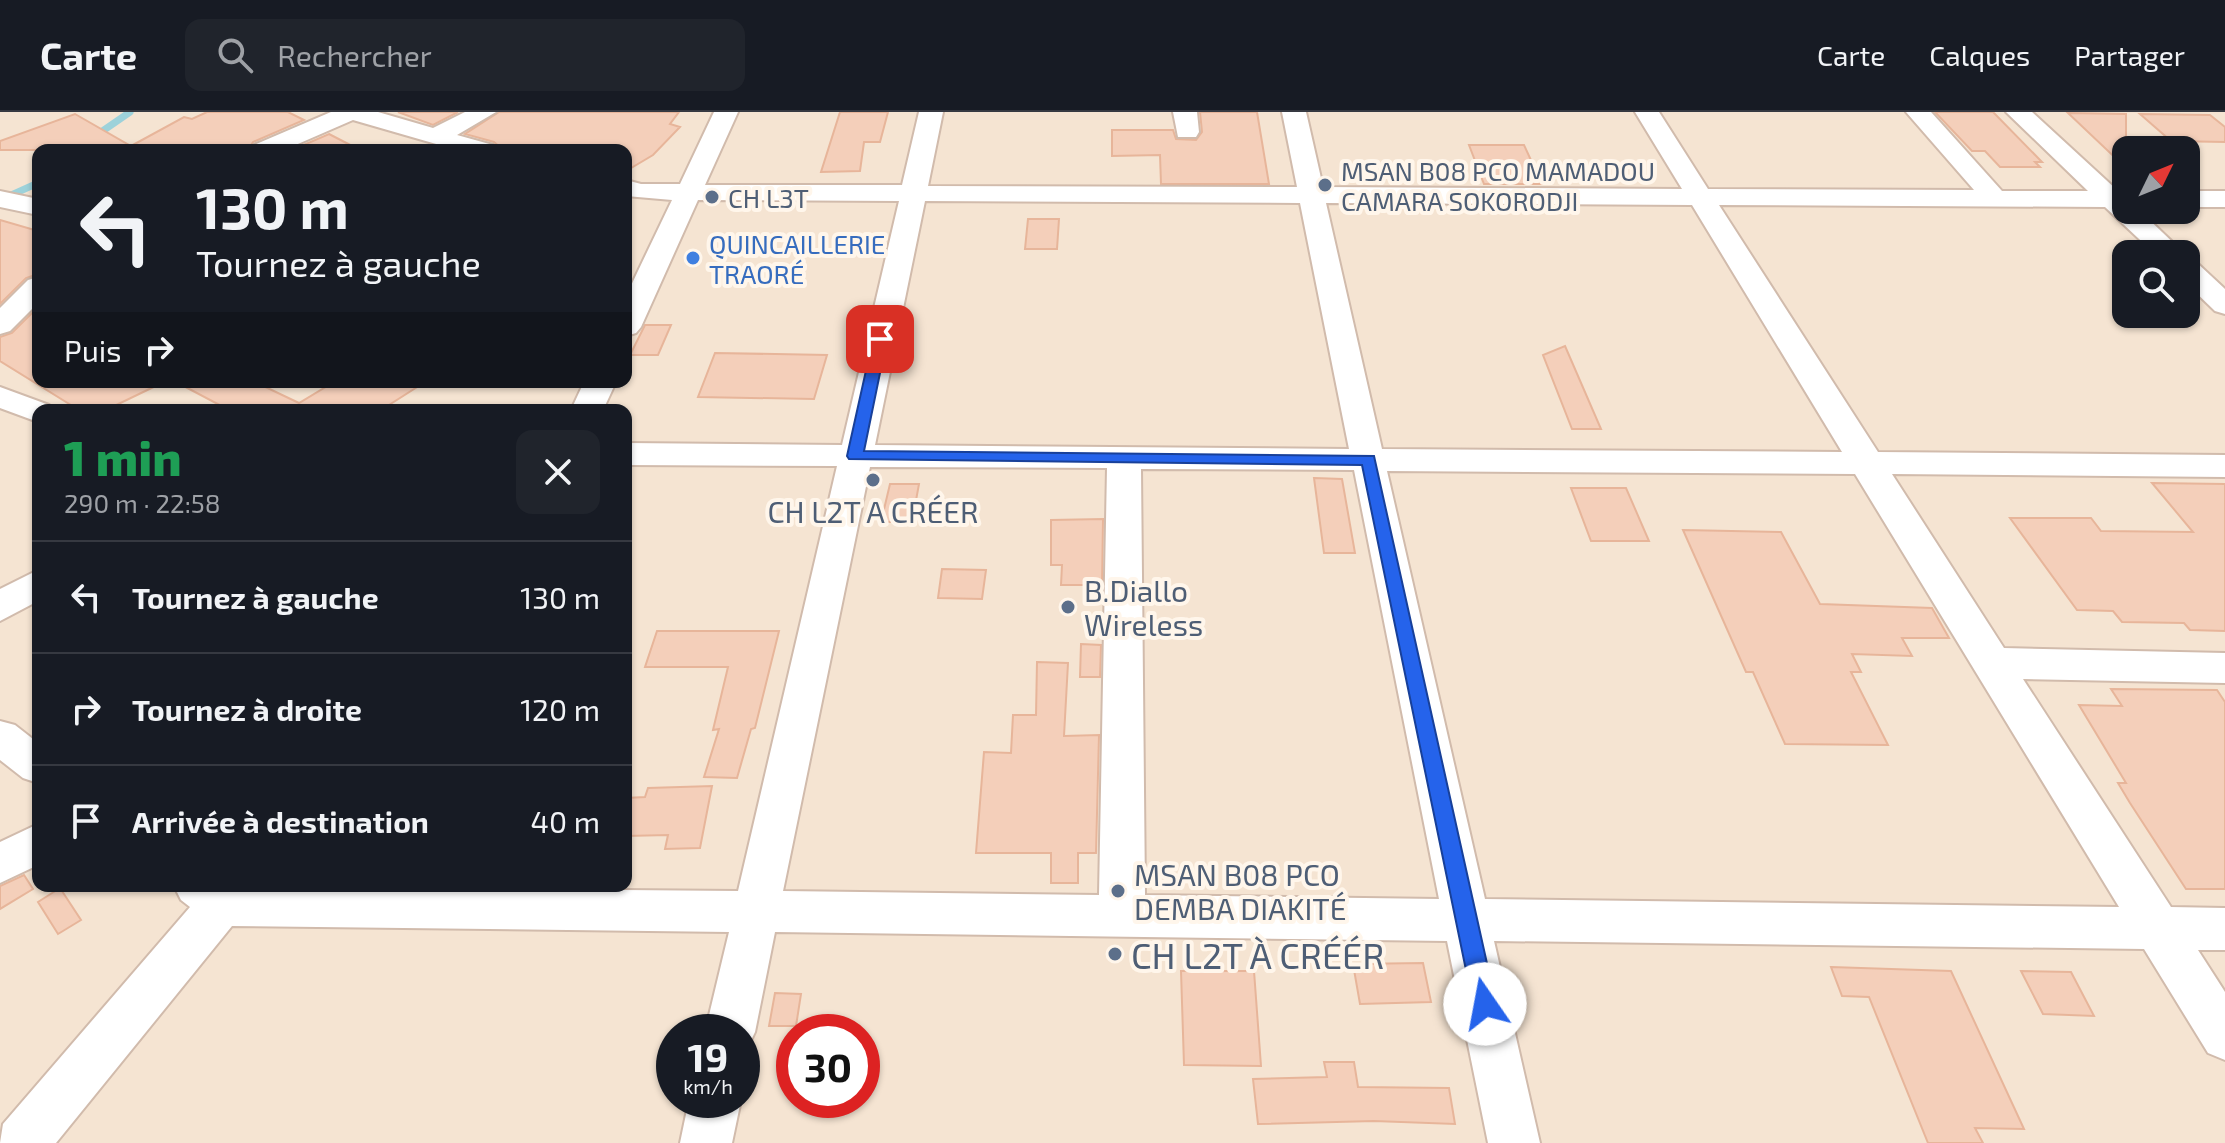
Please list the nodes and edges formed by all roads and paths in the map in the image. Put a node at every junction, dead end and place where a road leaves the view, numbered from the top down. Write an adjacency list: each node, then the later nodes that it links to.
1 (351, 112): 9 (street); 10 (street)
2 (484, 112): 9 (street)
3 (726, 112): 13 (street)
4 (931, 112): 14 (street)
5 (1294, 112): 16 (street)
6 (1647, 112): 17 (street)
7 (1918, 112): 18 (street)
8 (2018, 112): 15 (street)
9 (435, 136): 11 (street)
10 (277, 144)
11 (463, 144)
12 (632, 190): 13 (street)
13 (691, 191): 14 (street); 29 (street)
14 (912, 192): 16 (street); 34 (street)
15 (2112, 193)
16 (1312, 194): 17 (street); 36 (street)
17 (1700, 196): 18 (street); 37 (street)
18 (1995, 198): 20 (street)
19 (0, 199): 23 (street)
20 (2112, 199)
21 (2200, 199): 22 (street)
22 (2225, 199)
23 (32, 206)
24 (2143, 224): 25 (street)
25 (2158, 240)
26 (2200, 281): 28 (street)
27 (32, 292): 30 (street)
28 (2225, 305)
29 (632, 314)
30 (0, 325)
31 (0, 397): 32 (street)
32 (32, 410)
33 (632, 454): 34 (street)
34 (855, 456): 35 (street); 48 (street)
35 (1124, 458): 36 (street); 49 (street)
36 (1369, 460): 37 (street); 50 (street)
37 (1867, 463): 38 (street); 41 (street)
38 (2225, 466)
39 (32, 587): 40 (street)
40 (0, 607)
41 (1992, 663): 42 (street); 51 (street)
42 (2225, 668)
43 (0, 737): 44 (street)
44 (32, 761)
45 (32, 846): 46 (street)
46 (0, 864)
47 (218, 892): 48 (street); 56 (street)
48 (756, 911): 49 (street); 53 (street)
49 (1122, 915): 50 (street)
50 (1467, 920): 51 (street); 58 (street)
51 (2157, 929): 52 (street); 54 (street)
52 (2225, 929)
53 (734, 1014)
54 (2225, 1036)
55 (711, 1118): 57 (street)
56 (22, 1143)
57 (706, 1143)
58 (1514, 1143)

